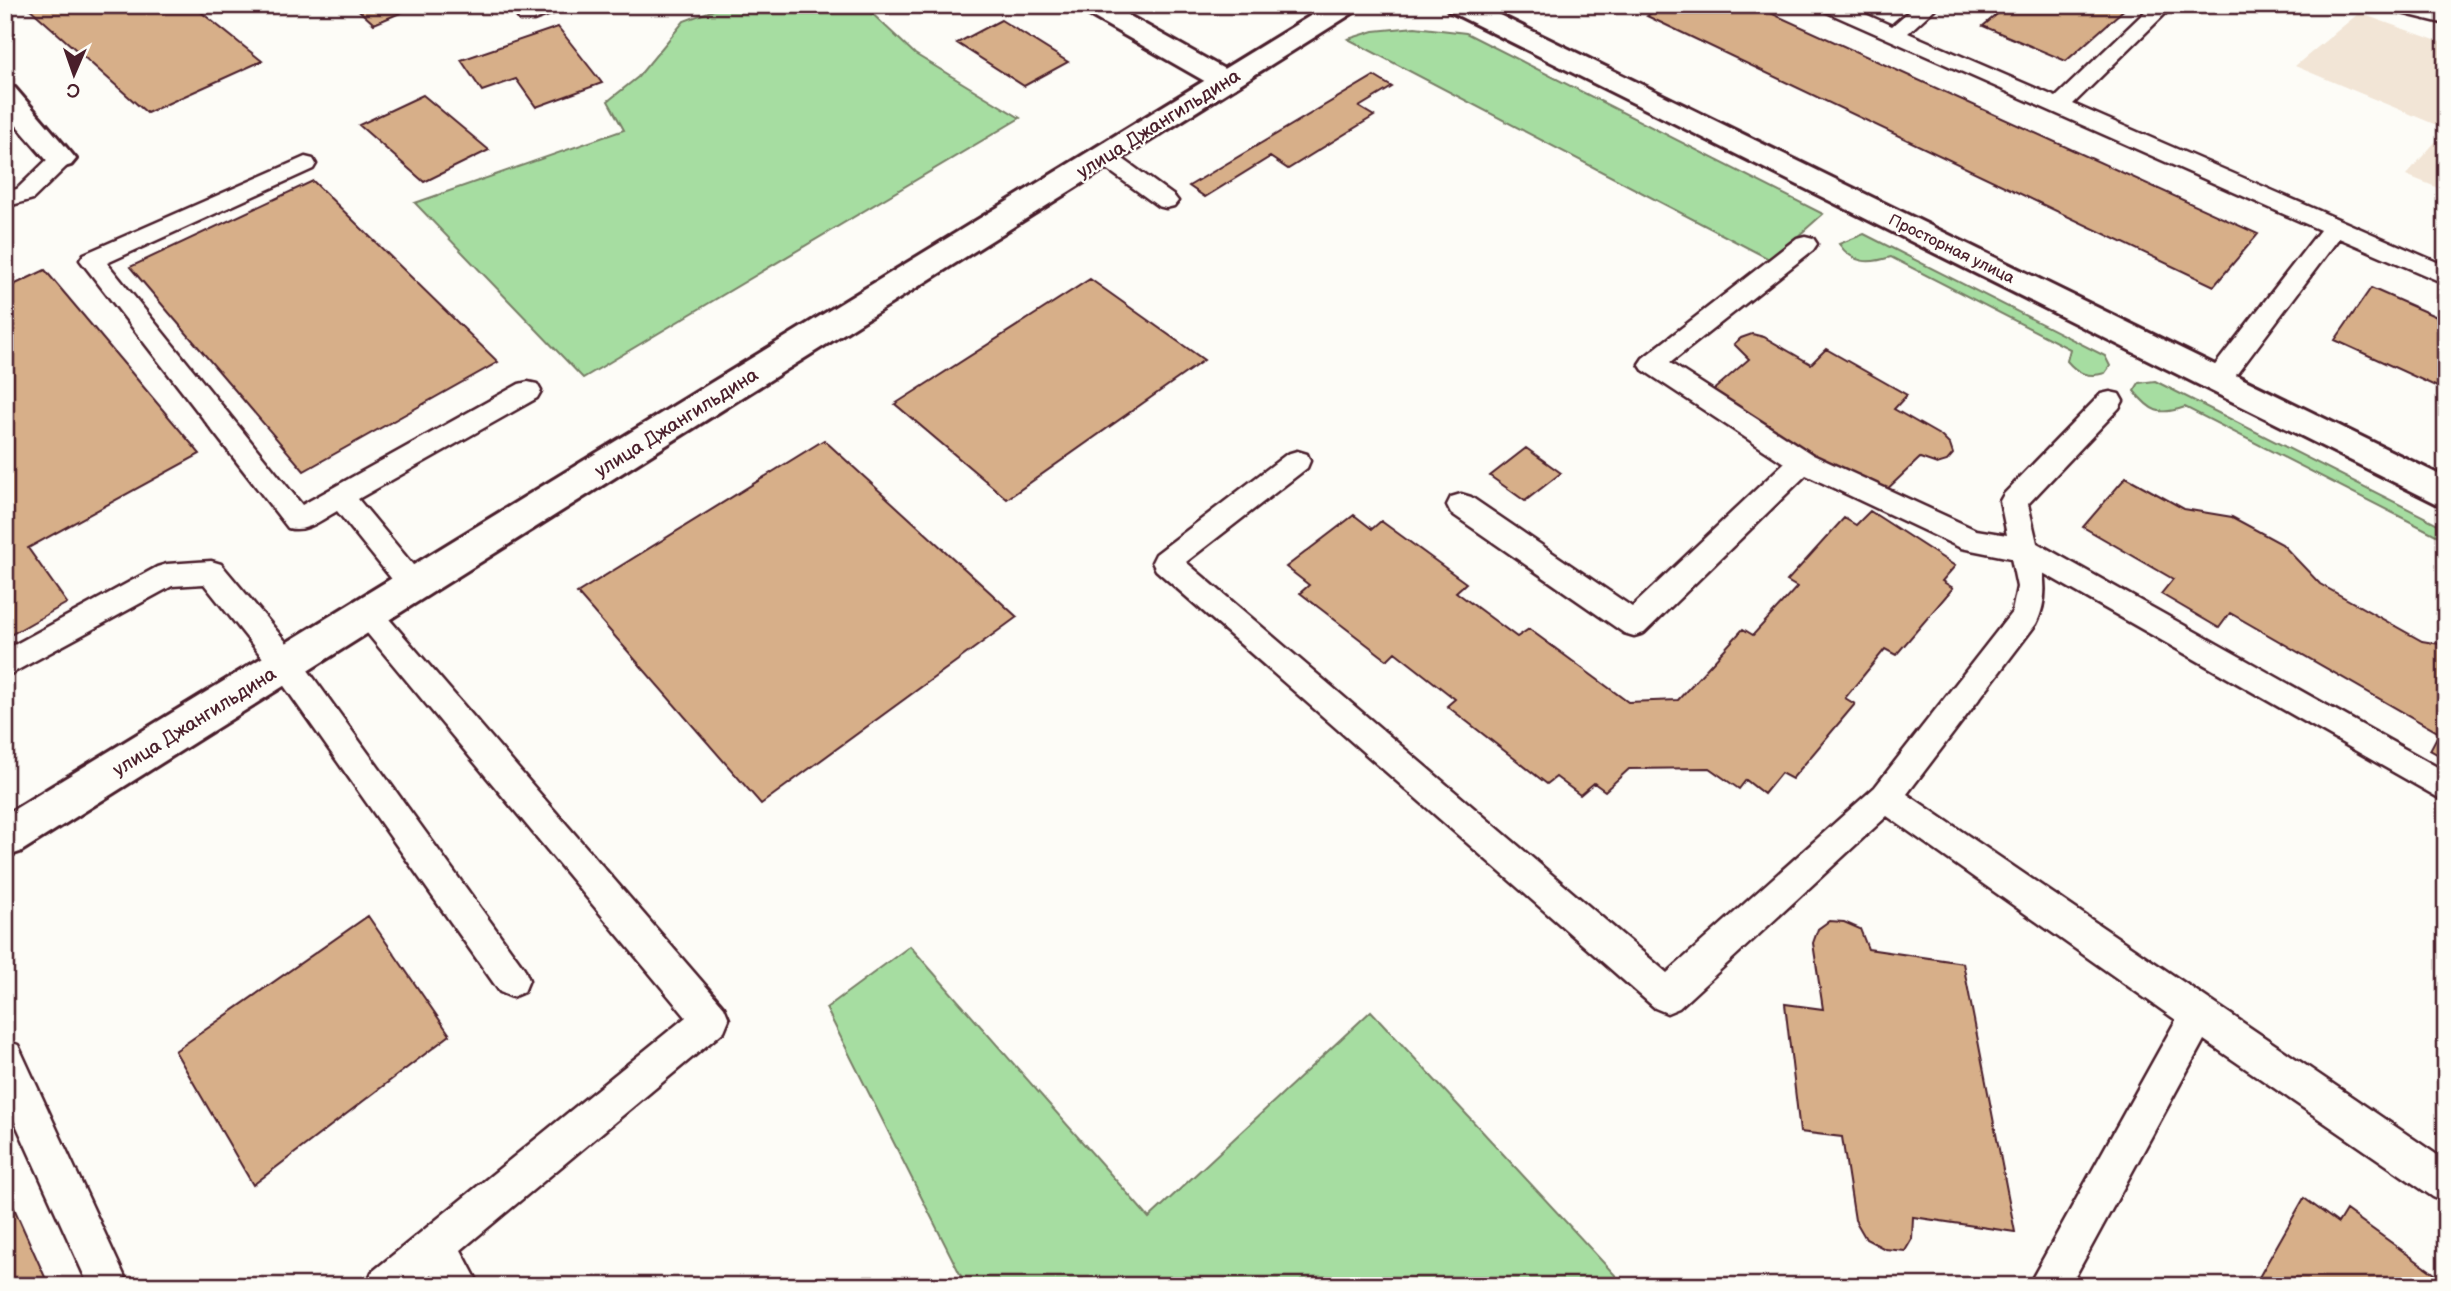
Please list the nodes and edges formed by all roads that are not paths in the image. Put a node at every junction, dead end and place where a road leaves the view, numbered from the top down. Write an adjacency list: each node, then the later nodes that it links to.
1 (557, 5): 9 (lane)
2 (1091, 5): 12 (main road)
3 (1347, 5): 12 (main road, улица Джангильдина)
4 (1458, 5): 23 (main road, Просторная улица)
5 (1827, 5): 11 (lane)
6 (1929, 5): 11 (lane)
7 (2164, 5): 14 (lane)
8 (2392, 5): 10 (lane)
9 (527, 16)
10 (2446, 18)
11 (1894, 34): 14 (lane)
12 (1225, 81): 15 (main road, улица Джангильдина)
13 (5, 94): 16 (main road)
14 (2059, 106): 20 (lane)
15 (1104, 156): 19 (lane); 32 (main road, улица Джангильдина)
16 (61, 159): 18 (lane)
17 (304, 164): 29 (lane)
18 (5, 200)
19 (1166, 201)
20 (2335, 227): 22 (lane); 23 (lane)
21 (1805, 244): 27 (lane)
22 (2446, 276)
23 (2218, 380): 28 (main road, Просторная улица)
24 (528, 391): 29 (lane)
25 (2110, 401): 31 (lane)
26 (1297, 461): 37 (lane)
27 (1803, 462): 30 (lane); 31 (lane)
28 (2446, 494)
29 (340, 496): 32 (lane)
30 (1461, 505)
31 (2024, 549): 36 (lane); 37 (lane)
32 (413, 585): 33 (main road, улица Джангильдина)
33 (367, 613): 34 (main road, улица Джангильдина); 43 (lane)
34 (286, 664): 35 (lane); 38 (main road, улица Джангильдина); 39 (lane)
35 (5, 665)
36 (2446, 788)
37 (1886, 797): 40 (lane)
38 (5, 838)
39 (512, 980)
40 (2198, 1015): 42 (lane); 47 (lane)
41 (5, 1058): 44 (lane)
42 (2446, 1184)
43 (436, 1245): 45 (lane); 46 (lane)
44 (109, 1286)
45 (386, 1286)
46 (460, 1286)
47 (2048, 1286)

